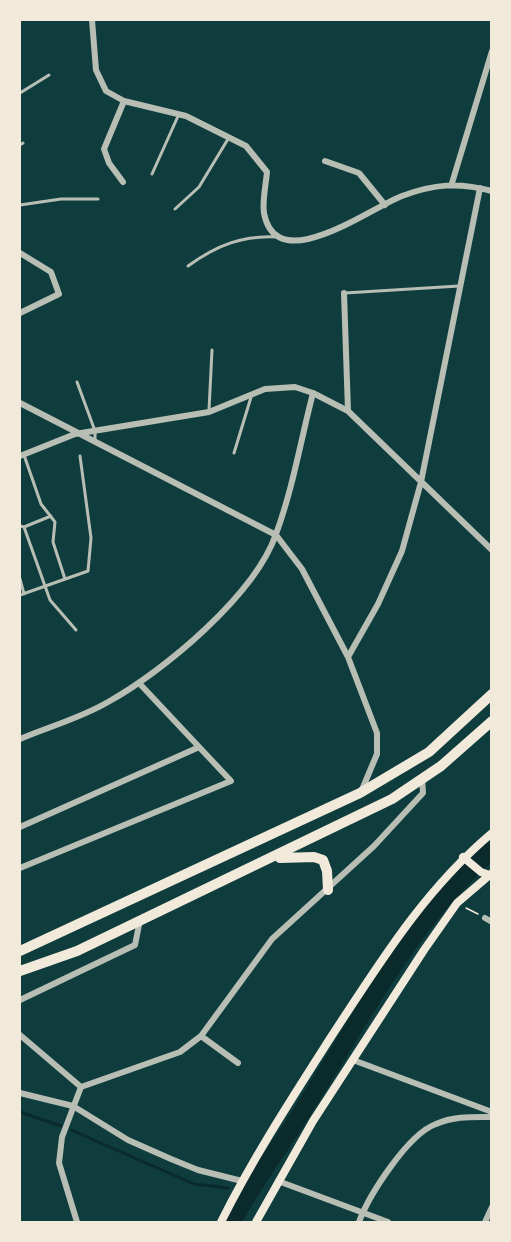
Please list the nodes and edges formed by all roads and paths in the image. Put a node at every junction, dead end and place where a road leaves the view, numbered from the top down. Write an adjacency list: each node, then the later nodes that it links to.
1 (92, 20): 5 (street)
2 (492, 51): 11 (street)
3 (49, 75): 4 (lane)
4 (20, 93)
5 (124, 101): 6 (street); 10 (street)
6 (179, 114): 7 (street); 9 (lane)
7 (229, 137): 17 (lane); 18 (street)
8 (325, 161): 16 (street)
9 (152, 174)
10 (123, 182)
11 (452, 183): 12 (street); 16 (street)
12 (480, 188): 13 (street); 21 (street)
13 (492, 191)
14 (98, 200): 15 (lane)
15 (20, 205)
16 (385, 205): 18 (street)
17 (175, 209)
18 (283, 237): 20 (lane)
19 (20, 254): 23 (street)
20 (188, 266)
21 (460, 286): 22 (lane); 37 (street)
22 (344, 293): 29 (street)
23 (20, 313)
24 (212, 350): 30 (lane)
25 (77, 382): 31 (lane)
26 (252, 393): 27 (street); 30 (street); 34 (lane)
27 (314, 393): 29 (street); 40 (street)
28 (20, 403): 32 (street)
29 (348, 411): 37 (street)
30 (209, 412): 31 (street)
31 (95, 431): 32 (street); 33 (lane)
32 (75, 434): 33 (street); 35 (street)
33 (95, 444): 40 (street)
34 (234, 453)
35 (22, 456): 38 (lane)
36 (80, 456): 43 (lane)
37 (421, 482): 41 (street); 48 (street)
38 (51, 516): 39 (lane); 43 (lane)
39 (22, 526): 44 (lane)
40 (276, 535): 48 (street); 49 (street)
41 (492, 550)
42 (20, 579): 45 (lane)
43 (65, 579): 44 (lane)
44 (45, 586): 45 (lane); 47 (lane)
45 (24, 594): 46 (lane)
46 (20, 595)
47 (76, 630)
48 (348, 657): 55 (street)
49 (139, 683): 52 (street); 53 (street)
50 (492, 694): 55 (highway)
51 (492, 721): 54 (highway)
52 (20, 739)
53 (197, 748): 56 (street); 60 (street)
54 (422, 778): 58 (highway); 62 (street)
55 (360, 793): 66 (highway)
56 (20, 827)
57 (492, 833): 59 (main road)
58 (270, 858): 62 (highway); 64 (highway)
59 (465, 859): 61 (main road); 78 (main road)
60 (20, 868)
61 (487, 873): 63 (main road)
62 (328, 890): 70 (street)
63 (457, 903): 65 (path); 71 (main road)
64 (140, 920): 67 (highway); 68 (street)
65 (488, 920)
66 (20, 951)
67 (20, 971)
68 (20, 1000)
69 (20, 1035): 73 (street)
70 (201, 1036): 72 (street); 73 (street)
71 (352, 1060): 76 (street); 79 (main road)
72 (238, 1062)
73 (81, 1087): 75 (street)
74 (20, 1093): 75 (street)
75 (73, 1106): 78 (street); 82 (street)
76 (492, 1112)
77 (492, 1117): 81 (street)
78 (242, 1181): 83 (main road)
79 (278, 1181): 81 (street); 84 (main road)
80 (492, 1207): 87 (street)
81 (362, 1214): 85 (street); 86 (street)
82 (77, 1222)
83 (221, 1222)
84 (256, 1222)
85 (359, 1222)
86 (387, 1222)
87 (485, 1222)

